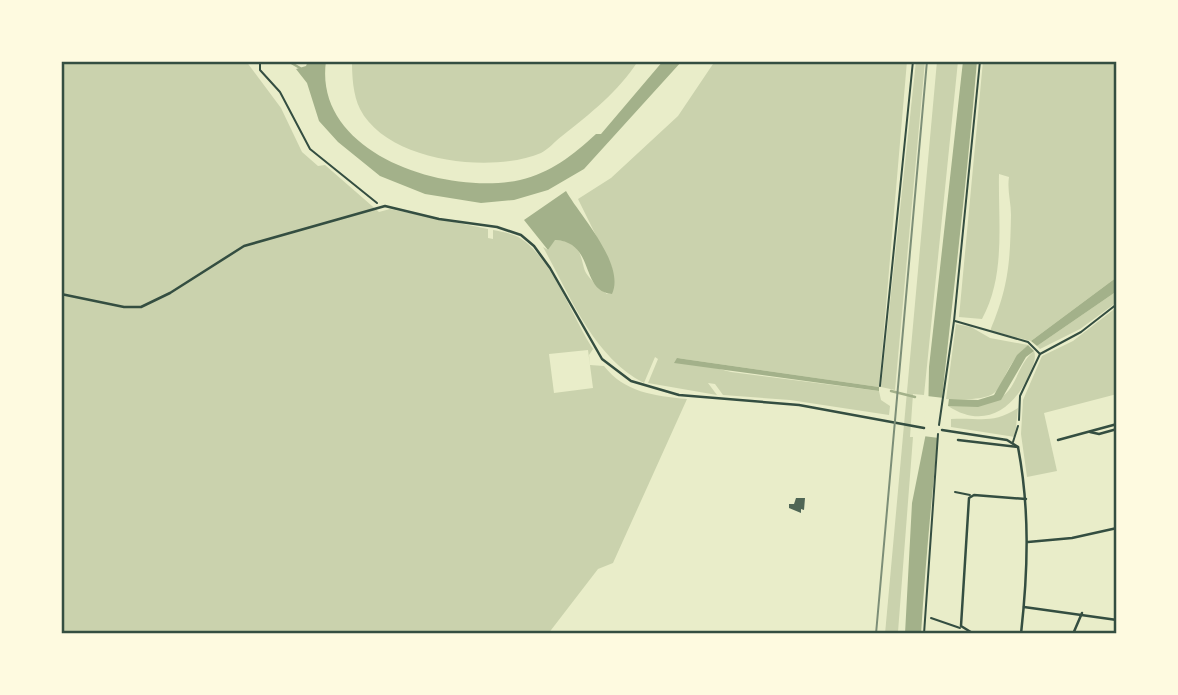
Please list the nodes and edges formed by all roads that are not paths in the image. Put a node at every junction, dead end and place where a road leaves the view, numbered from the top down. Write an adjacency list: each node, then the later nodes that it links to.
1 (61, 294): 4 (street)
2 (1117, 424): 7 (street)
3 (1018, 426): 10 (lane)
4 (924, 428)
5 (1117, 429): 7 (street)
6 (943, 430): 10 (street)
7 (1090, 432): 9 (street)
8 (958, 440): 11 (street)
9 (1058, 440)
10 (1013, 442): 11 (street)
11 (1018, 447): 14 (street)
12 (954, 492): 13 (lane)
13 (970, 496): 14 (street); 21 (street)
14 (1026, 499): 16 (street)
15 (1117, 528): 16 (street)
16 (1028, 542): 17 (street)
17 (1024, 607): 18 (street); 23 (street)
18 (1082, 613): 20 (street); 24 (street)
19 (931, 618): 21 (lane)
20 (1117, 620)
21 (961, 628): 22 (street)
22 (974, 634)
23 (1021, 634)
24 (1073, 634)

